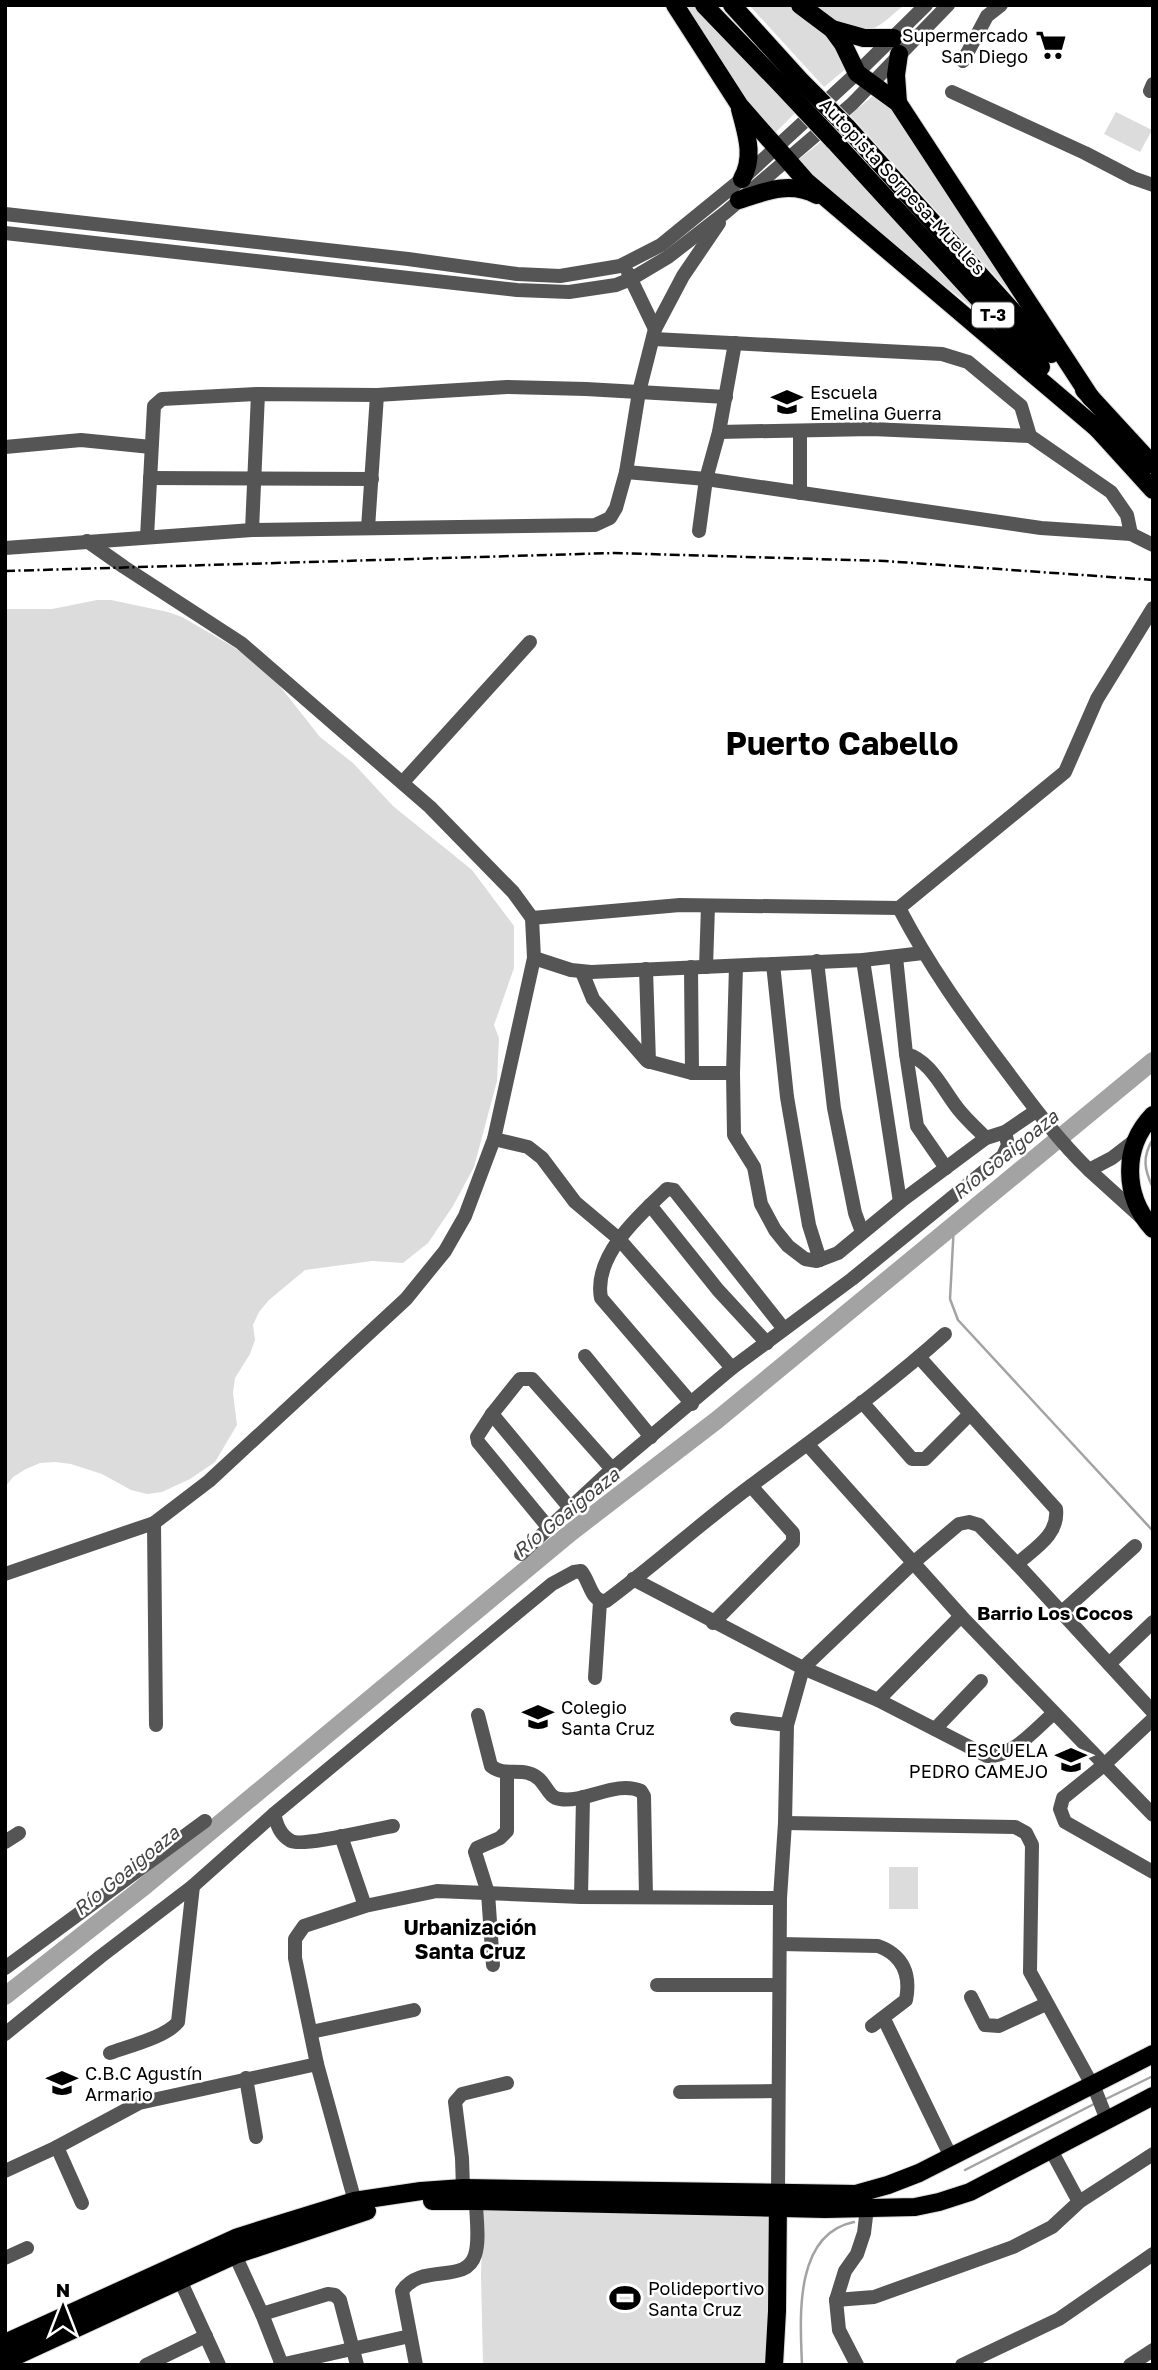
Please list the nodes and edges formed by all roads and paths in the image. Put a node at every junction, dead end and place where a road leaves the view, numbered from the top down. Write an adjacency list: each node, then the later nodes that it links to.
1 (675, 5): 15 (main road)
2 (704, 5): 12 (main road, Autopista Sorpesa-Muelles / T-3)
3 (732, 5): 12 (main road, Autopista Sorpesa-Muelles / T-3)
4 (800, 5): 8 (main road)
5 (926, 5): 9 (street)
6 (948, 5): 9 (street)
7 (1001, 5): 10 (street)
8 (832, 29): 9 (main road); 11 (main road)
9 (896, 46): 11 (street); 14 (main road)
10 (963, 61)
11 (864, 79): 14 (main road); 16 (street)
12 (792, 84): 39 (main road, Autopista Sorpesa-Muelles / T-3, bridge); 41 (main road, Autopista Sorpesa-Muelles / T-3, bridge)
13 (952, 92): 18 (street)
14 (898, 103): 39 (main road)
15 (740, 106): 16 (main road); 17 (main road)
16 (781, 154): 17 (street); 19 (main road); 20 (street)
17 (742, 179): 29 (street)
18 (1153, 185)
19 (832, 203): 20 (main road); 41 (main road)
20 (732, 206): 31 (street); 33 (street)
21 (5, 214): 22 (street)
22 (103, 225): 23 (street); 25 (street)
23 (138, 229): 26 (street); 27 (street)
24 (5, 233): 25 (street)
25 (100, 243): 26 (street)
26 (136, 247): 30 (street)
27 (307, 248): 28 (street); 30 (street)
28 (425, 261): 29 (street); 32 (street)
29 (624, 264): 31 (street)
30 (308, 266): 32 (street)
31 (631, 279): 32 (street); 33 (street)
32 (424, 280)
33 (655, 334): 34 (street); 35 (street)
34 (735, 343): 38 (street); 43 (street)
35 (639, 391): 37 (street); 38 (street); 47 (street)
36 (258, 394): 37 (street); 45 (street); 49 (street)
37 (377, 395): 50 (street)
38 (726, 397): 42 (street)
39 (1091, 398): 46 (main road, Autopista Sorpesa-Muelles / T-3)
40 (800, 431): 42 (street); 43 (street); 53 (street)
41 (1100, 431): 52 (main road, Autopista Sorpesa-Muelles / T-3)
42 (719, 432): 51 (street)
43 (1030, 436): 57 (street)
44 (5, 447): 45 (street)
45 (151, 447): 48 (street)
46 (1153, 465)
47 (626, 472): 51 (street); 54 (street)
48 (150, 478): 49 (street); 58 (street)
49 (254, 479): 50 (street); 55 (street)
50 (372, 479): 54 (street)
51 (706, 479): 53 (street); 56 (street)
52 (1153, 490)
53 (800, 493): 57 (street)
54 (368, 528): 55 (street)
55 (252, 530): 58 (street)
56 (699, 531)
57 (1131, 534): 60 (street)
58 (147, 537): 59 (street)
59 (87, 541): 61 (street); 64 (street)
60 (1153, 545)
61 (5, 548)
62 (1153, 608): 66 (street)
63 (530, 642): 64 (street)
64 (403, 782): 67 (street)
65 (708, 906): 66 (street); 67 (street); 75 (street)
66 (899, 908): 68 (street)
67 (532, 918): 70 (street)
68 (923, 953): 69 (street); 82 (street)
69 (896, 957): 71 (street); 78 (street)
70 (534, 958): 77 (street); 86 (street)
71 (863, 960): 72 (street); 90 (street)
72 (817, 961): 73 (street); 93 (street)
73 (773, 964): 74 (street); 95 (street)
74 (736, 966): 75 (street); 81 (street)
75 (698, 967): 76 (street); 80 (street)
76 (646, 969): 77 (street); 79 (street)
77 (582, 972): 79 (street)
78 (906, 1054): 85 (street); 88 (street)
79 (649, 1062): 80 (street)
80 (692, 1073): 81 (street)
81 (733, 1073): 95 (street)
82 (1036, 1111): 84 (street); 89 (street)
83 (1153, 1115): 87 (main road)
84 (1005, 1132): 85 (street); 96 (street)
85 (986, 1138): 88 (street)
86 (494, 1139): 94 (street); 111 (street)
87 (1134, 1141): 89 (street); 92 (main road)
88 (946, 1168): 90 (street)
89 (1088, 1170): 92 (street)
90 (900, 1202): 93 (street)
91 (650, 1205): 94 (street); 96 (street); 98 (street)
92 (1150, 1227)
93 (862, 1232): 95 (street)
94 (619, 1239): 101 (street); 103 (street)
95 (820, 1260)
96 (784, 1329): 98 (street)
97 (945, 1334): 100 (street)
98 (767, 1343): 101 (street)
99 (585, 1356): 106 (street)
100 (919, 1357): 102 (street); 105 (street)
101 (732, 1368): 103 (street)
102 (862, 1402): 105 (street); 107 (street)
103 (692, 1404): 106 (street)
104 (492, 1414): 108 (street); 110 (street); 112 (street)
105 (969, 1415): 116 (street)
106 (651, 1437): 108 (street)
107 (808, 1445): 109 (street); 115 (street)
108 (612, 1469): 110 (street)
109 (751, 1486): 118 (street); 123 (street)
110 (569, 1507): 112 (street)
111 (154, 1523): 117 (street); 135 (street)
112 (548, 1527): 114 (street)
113 (1135, 1546): 120 (street)
114 (521, 1554)
115 (914, 1563): 116 (street); 121 (street); 125 (street)
116 (1017, 1564): 120 (street)
117 (5, 1574)
118 (633, 1579): 119 (street); 123 (street)
119 (600, 1602): 126 (street); 140 (street)
120 (1061, 1613): 124 (street)
121 (961, 1616): 128 (street); 130 (street)
122 (1153, 1622): 124 (street)
123 (713, 1623): 125 (street)
124 (1109, 1664): 129 (street)
125 (803, 1668): 128 (street); 134 (street)
126 (595, 1678)
127 (981, 1681): 136 (street)
128 (878, 1700): 136 (street)
129 (1153, 1712)
130 (1054, 1713): 136 (street); 137 (street)
131 (478, 1715): 138 (street)
132 (737, 1719): 134 (street)
133 (1153, 1719): 137 (street)
134 (787, 1725): 143 (street)
135 (156, 1726)
136 (935, 1729)
137 (1105, 1764): 141 (street); 148 (street)
138 (508, 1772): 139 (street); 150 (street)
139 (583, 1797): 151 (street); 152 (street)
140 (274, 1814): 146 (street); 149 (street)
141 (1153, 1815)
142 (205, 1821): 156 (street)
143 (785, 1824): 153 (street); 161 (street)
144 (393, 1826): 146 (street)
145 (19, 1833): 147 (street)
146 (341, 1836): 154 (street)
147 (5, 1842)
148 (1153, 1872)
149 (193, 1886): 164 (street); 165 (street)
150 (488, 1893): 151 (street); 154 (street); 157 (street)
151 (581, 1896): 152 (street)
152 (646, 1896): 153 (street)
153 (780, 1898): 155 (street)
154 (365, 1906): 163 (street)
155 (779, 1944): 159 (street); 179 (street)
156 (7, 1962)
157 (493, 1965)
158 (657, 1985): 159 (street)
159 (779, 1985): 171 (street)
160 (971, 1997): 161 (street)
161 (1046, 2004): 170 (street)
162 (414, 2010): 163 (street)
163 (311, 2032): 167 (street)
164 (5, 2034)
165 (110, 2053)
166 (1153, 2054): 170 (main road)
167 (317, 2064): 168 (street); 185 (street)
168 (246, 2078): 175 (street); 176 (street)
169 (507, 2083): 181 (street)
170 (1094, 2089): 174 (street); 179 (main road)
171 (778, 2091): 172 (street); 182 (street)
172 (680, 2092)
173 (1153, 2096): 174 (main road)
174 (1106, 2117): 177 (main road)
175 (256, 2137)
176 (57, 2147): 180 (street); 184 (street)
177 (1051, 2150): 183 (street); 186 (main road)
178 (1153, 2154): 183 (street)
179 (951, 2157): 182 (main road)
180 (5, 2171)
181 (469, 2194): 182 (main road); 185 (main road); 195 (street)
182 (778, 2201): 186 (main road); 205 (main road)
183 (1079, 2202): 192 (street)
184 (82, 2203)
185 (357, 2207): 189 (main road); 198 (main road)
186 (867, 2208): 192 (street)
187 (27, 2248): 190 (street)
188 (1153, 2254): 200 (street)
189 (234, 2255): 191 (main road); 193 (street)
190 (5, 2258)
191 (180, 2280): 194 (street); 198 (main road)
192 (836, 2300): 206 (street)
193 (262, 2314): 196 (street); 199 (street)
194 (206, 2336): 201 (street); 202 (street)
195 (410, 2336): 196 (street); 204 (street)
196 (353, 2348): 199 (street); 203 (street)
197 (1153, 2350): 207 (street)
198 (9, 2352)
199 (281, 2364)
200 (964, 2364)
201 (146, 2365)
202 (219, 2365)
203 (357, 2365)
204 (416, 2365)
205 (774, 2365)
206 (857, 2365)
207 (1130, 2365)

